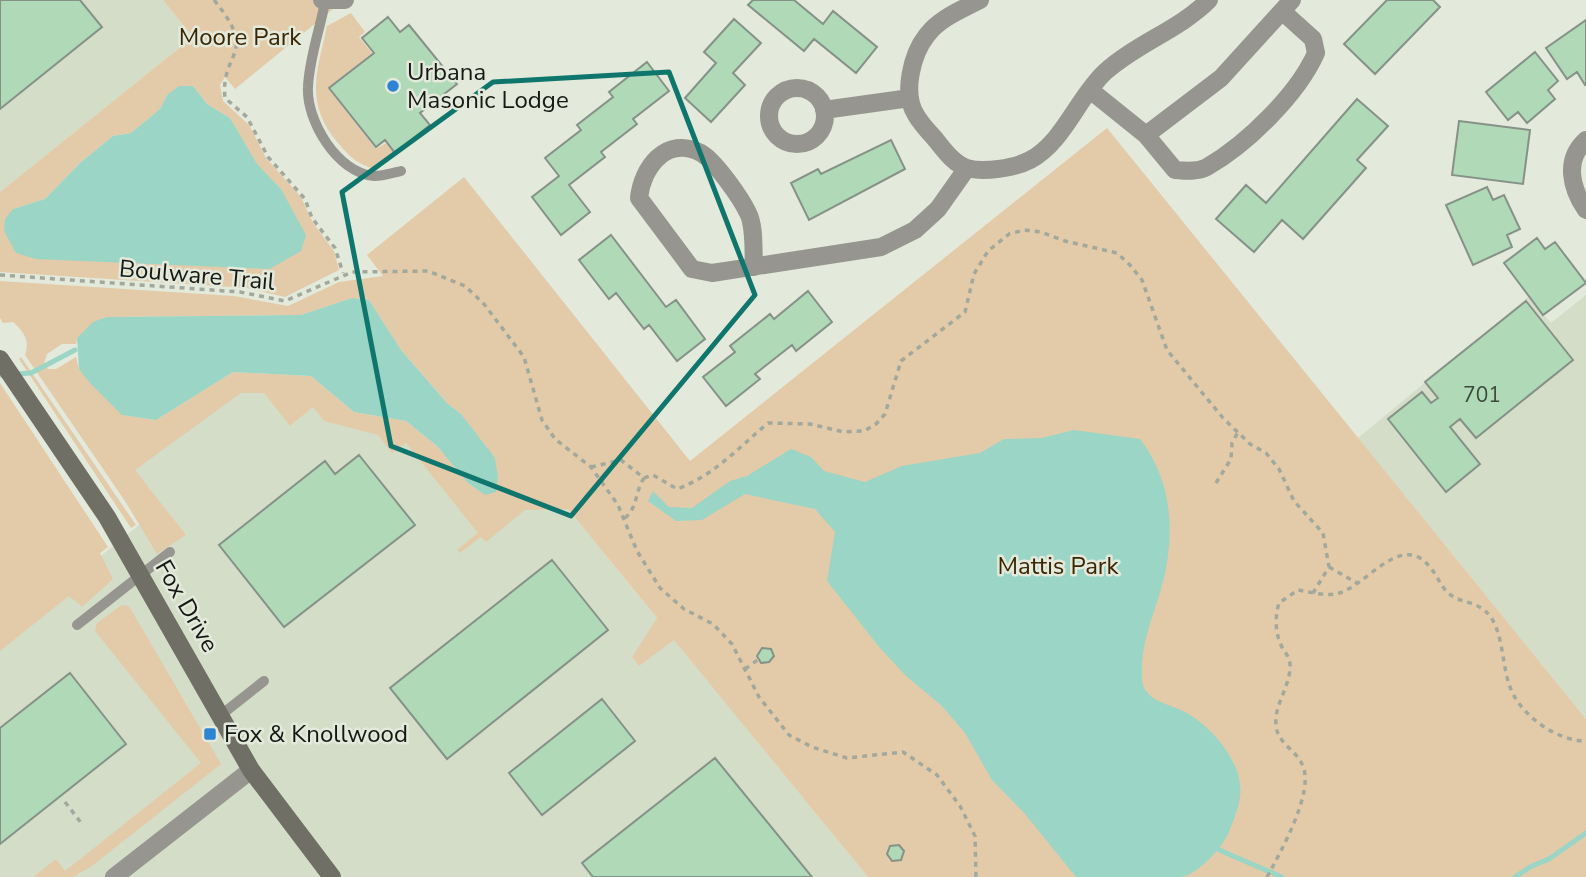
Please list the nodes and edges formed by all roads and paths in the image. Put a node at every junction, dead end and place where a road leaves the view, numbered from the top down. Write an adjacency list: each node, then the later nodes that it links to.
1 (214, 0): 16 (path)
2 (345, 0): 5 (street)
3 (980, 0): 8 (street)
4 (1209, 0): 7 (street)
5 (324, 1): 13 (lane)
6 (1288, 6): 10 (street); 10 (street)
7 (1090, 90): 10 (street); 12 (street)
8 (910, 98): 9 (street); 12 (street)
9 (824, 110)
10 (1146, 135)
11 (1586, 141): 14 (street)
12 (967, 168): 15 (street)
13 (401, 171)
14 (1586, 210)
15 (754, 267): 15 (street)
16 (343, 273): 17 (path, Boulware Trail); 20 (path, Boulware Trail)
17 (0, 275)
18 (2, 362): 26 (street, Fox Drive)
19 (1238, 432): 21 (path); 22 (path); 25 (path)
20 (591, 467): 21 (path); 23 (path, Boulware Trail)
21 (644, 478): 23 (path)
22 (1216, 483)
23 (625, 517): 31 (path, Boulware Trail)
24 (170, 552): 26 (lane)
25 (1329, 567): 27 (path); 28 (path)
26 (141, 573): 29 (lane); 33 (street, Fox Drive)
27 (1357, 583): 28 (path); 34 (path)
28 (1313, 593): 41 (path)
29 (77, 625)
30 (759, 659): 31 (path)
31 (745, 669): 40 (path, Boulware Trail)
32 (264, 681): 33 (lane)
33 (221, 715): 35 (street, Fox Drive)
34 (1586, 741)
35 (251, 769): 38 (street, Fox Drive); 39 (street)
36 (65, 802): 37 (path)
37 (82, 824)
38 (327, 875)
39 (114, 877)
40 (976, 877)
41 (1267, 877)

